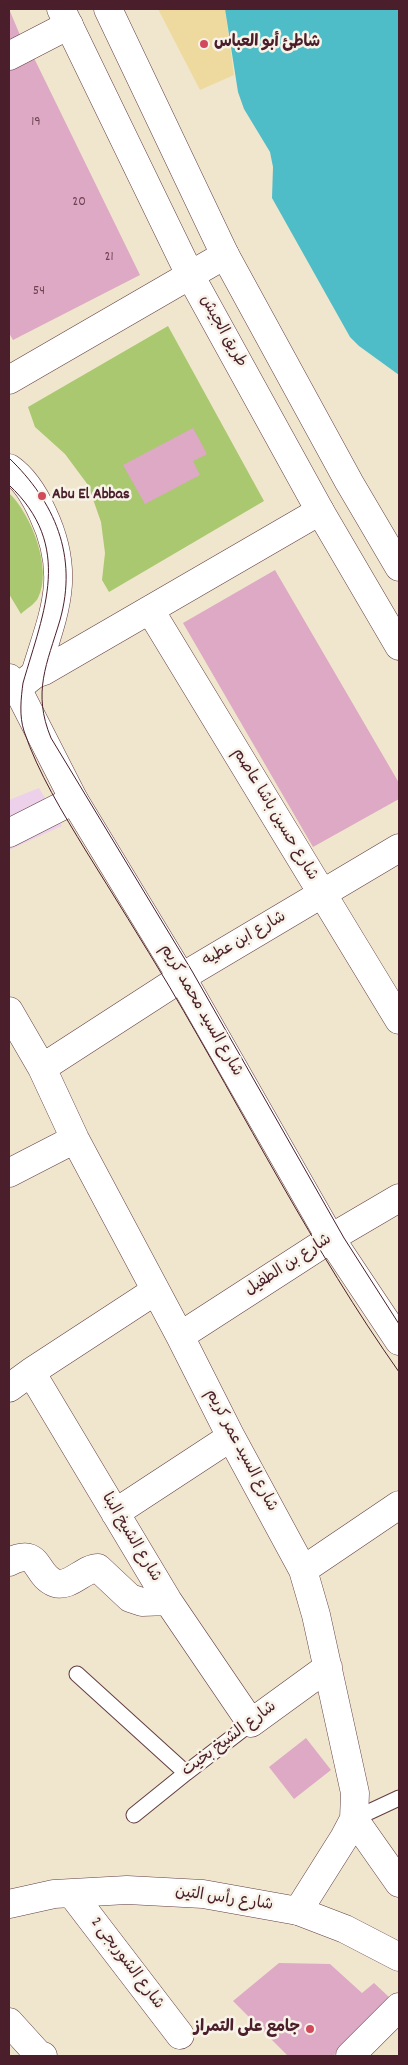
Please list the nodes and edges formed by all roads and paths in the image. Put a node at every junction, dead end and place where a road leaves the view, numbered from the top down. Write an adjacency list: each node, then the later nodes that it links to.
1 (108, 9): 4 (main road)
2 (65, 17): 3 (main road); 5 (main road, طريق الجيش)
3 (9, 56)
4 (225, 255): 5 (main road); 9 (main road)
5 (190, 275): 6 (main road); 8 (main road, طريق الجيش)
6 (10, 377)
7 (9, 468): 12 (main road)
8 (320, 511): 10 (main road); 11 (main road, طريق الجيش)
9 (399, 567)
10 (150, 610): 12 (main road); 16 (main road, شارع حسين باشا عاصم)
11 (399, 646)
12 (20, 680): 13 (main road, شارع السيد محمد كريم)
13 (74, 800): 14 (main road); 17 (main road, شارع السيد محمد كريم)
14 (9, 833)
15 (399, 848): 16 (main road, شارع ابن عطيه)
16 (323, 894): 17 (main road, شارع ابن عطيه); 19 (main road, شارع حسين باشا عاصم)
17 (182, 978): 20 (main road, شارع ابن عطيه); 24 (main road, شارع السيد محمد كريم)
18 (11, 1020): 20 (main road, شارع السيد عمر كريم)
19 (399, 1020)
20 (42, 1068): 21 (main road, شارع السيد عمر كريم)
21 (75, 1139): 22 (main road); 25 (main road, شارع السيد عمر كريم)
22 (9, 1173)
23 (399, 1198): 24 (main road, شارع بن الطفيل)
24 (331, 1239): 26 (main road, شارع بن الطفيل); 27 (main road, شارع السيد محمد كريم)
25 (155, 1291): 26 (main road, شارع السيد عمر كريم); 28 (main road)
26 (180, 1336): 30 (main road, شارع السيد عمر كريم)
27 (399, 1341)
28 (31, 1372): 29 (main road); 32 (main road, شارع الشيخ البنا)
29 (9, 1388)
30 (231, 1437): 32 (main road); 34 (main road, شارع السيد عمر كريم)
31 (399, 1505): 34 (main road)
32 (115, 1513): 35 (main road, شارع الشيخ البنا)
33 (9, 1562): 35 (main road)
34 (303, 1570): 36 (main road, شارع السيد عمر كريم)
35 (168, 1601): 38 (main road, شارع الشيخ البنا)
36 (328, 1667): 38 (main road, شارع الشيخ بخيت); 42 (main road, شارع السيد عمر كريم)
37 (77, 1674): 39 (lane)
38 (252, 1723): 39 (lane, شارع الشيخ بخيت)
39 (186, 1773): 41 (lane, شارع الشيخ بخيت)
40 (399, 1798): 42 (lane)
41 (134, 1816)
42 (354, 1819): 43 (main road); 46 (main road, شارع السيد عمر كريم)
43 (399, 1883)
44 (72, 1894): 45 (main road, شارع رأس التين); 46 (main road, شارع رأس التين); 50 (main road, شارع الشوربجى 2)
45 (9, 1904)
46 (298, 1911): 47 (main road, شارع رأس التين)
47 (399, 1957)
48 (399, 2007): 52 (main road)
49 (9, 2022): 51 (main road)
50 (180, 2035)
51 (43, 2056)
52 (350, 2056)

